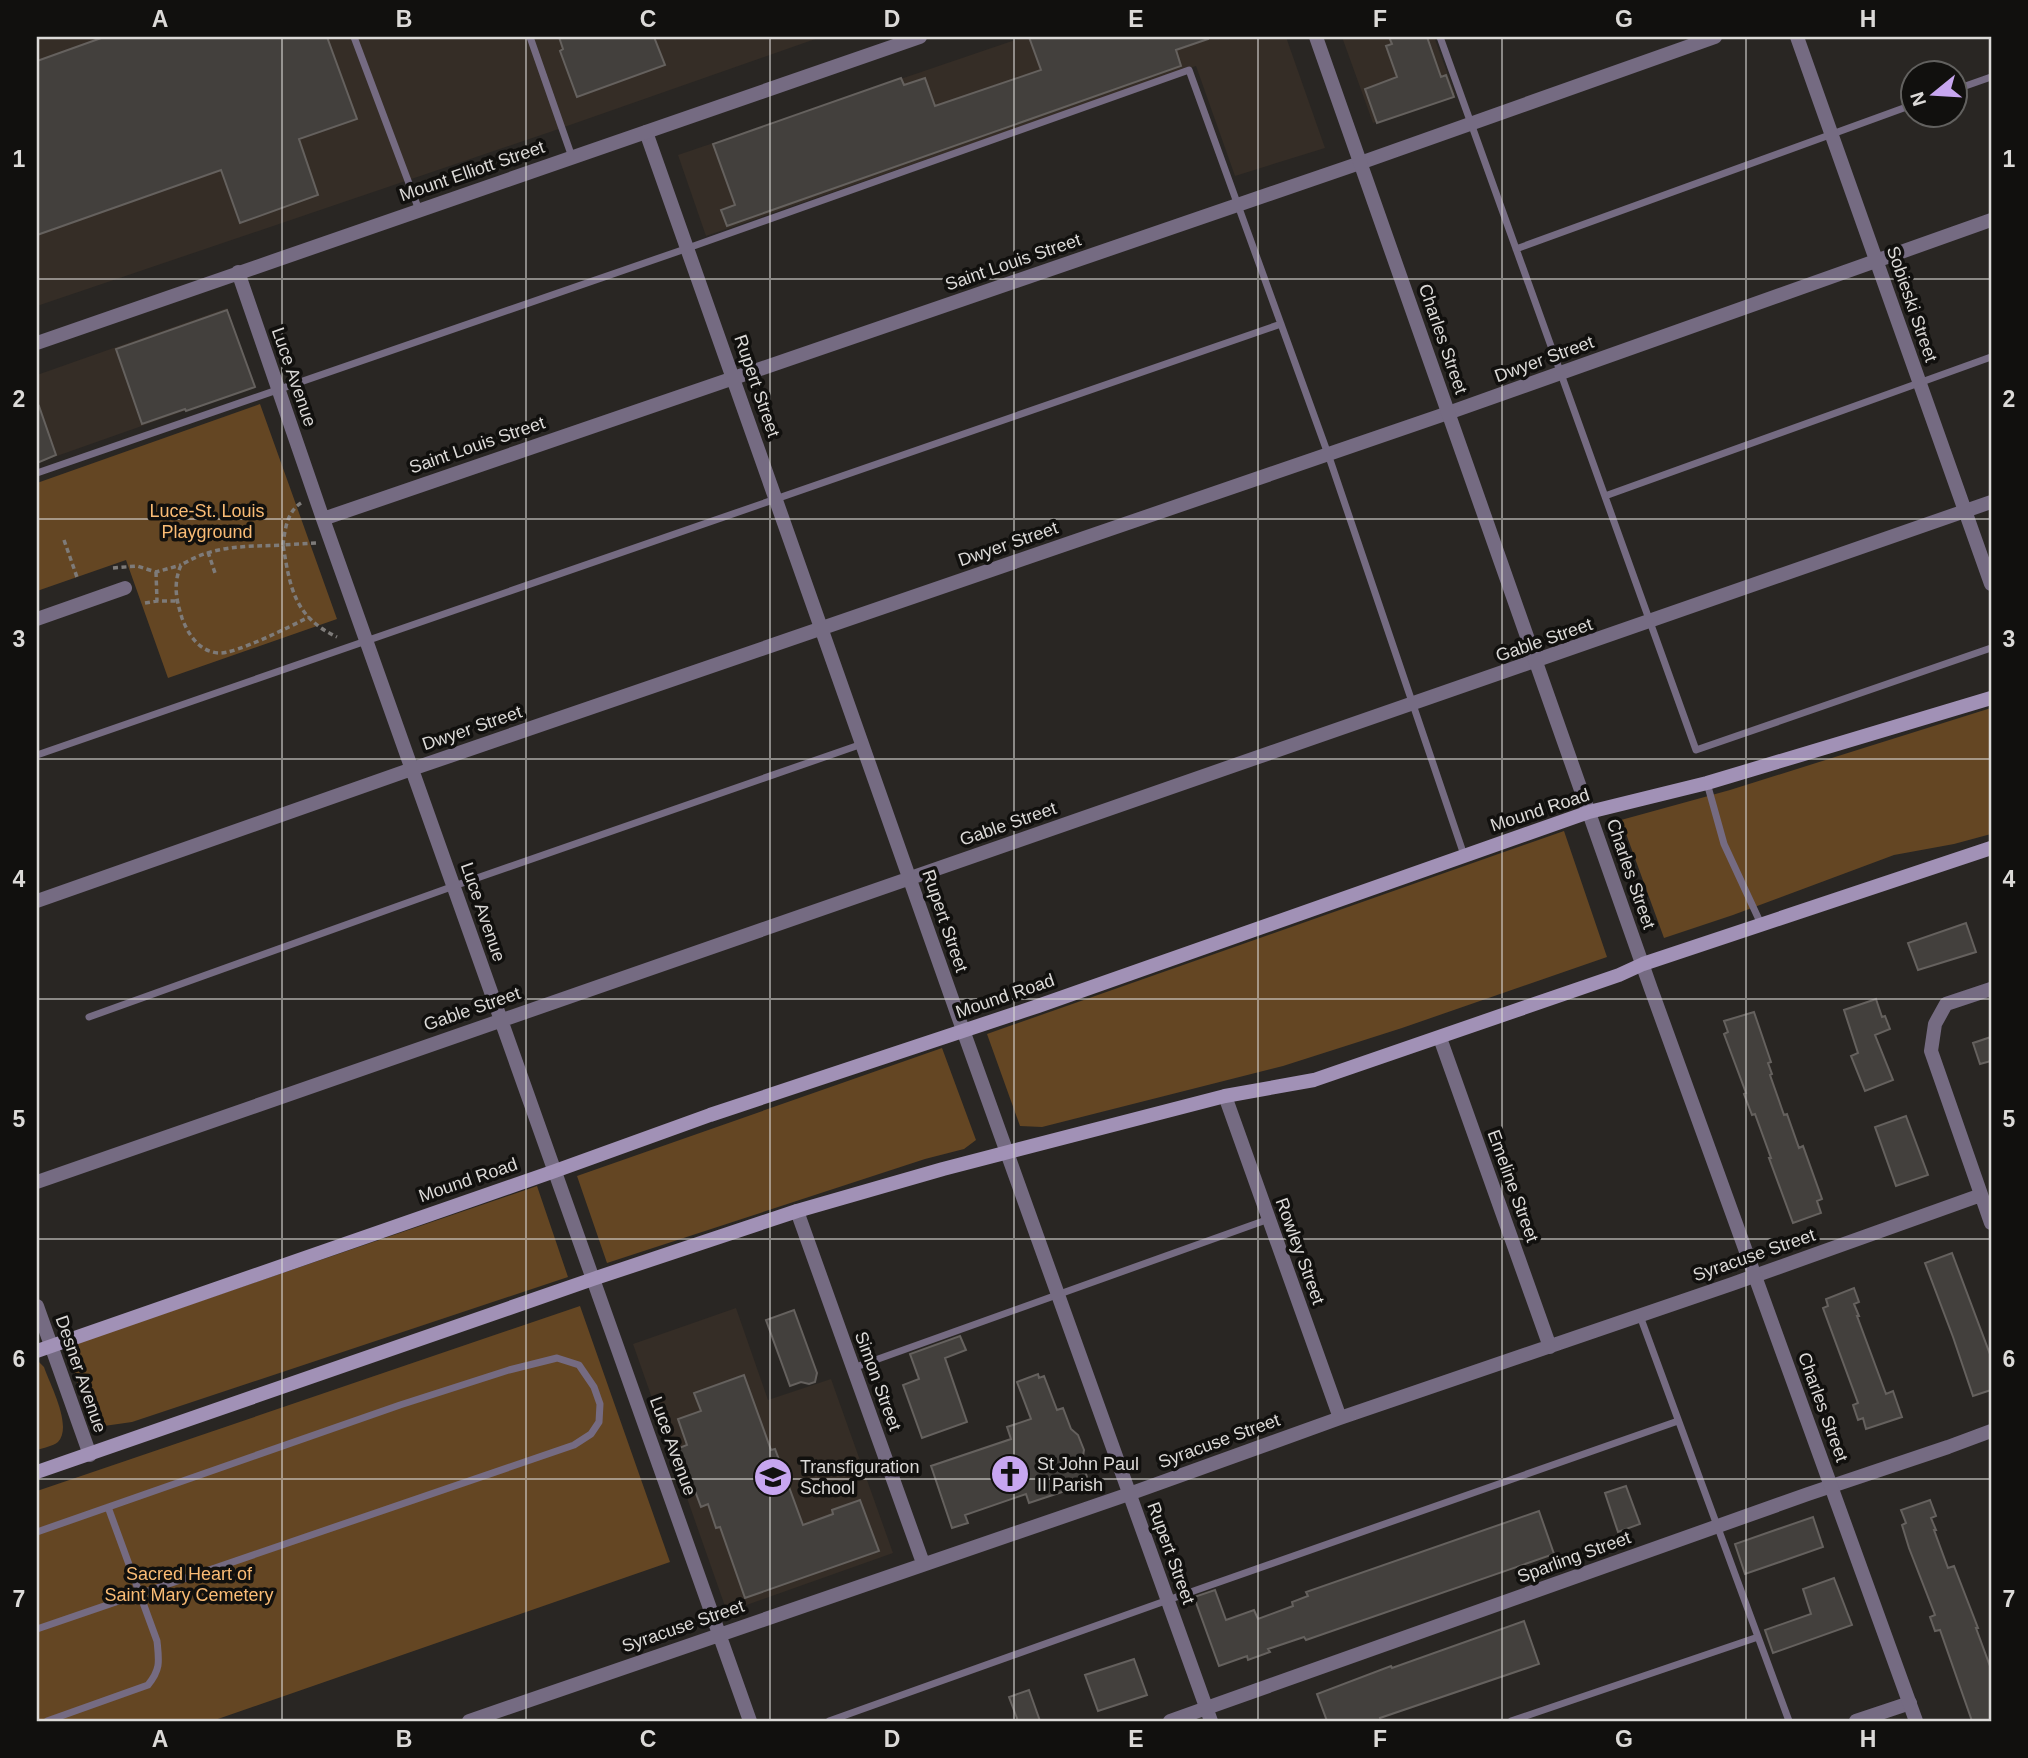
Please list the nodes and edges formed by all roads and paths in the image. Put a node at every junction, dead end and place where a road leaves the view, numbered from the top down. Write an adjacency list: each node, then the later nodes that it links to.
1 (354, 37): 17 (lane)
2 (530, 37): 14 (lane)
3 (920, 37): 12 (street, Mount Elliott Street)
4 (1316, 37): 15 (street, Charles Street)
5 (1440, 37): 11 (lane)
6 (1715, 37): 11 (street, Saint Louis Street)
7 (1797, 37): 13 (street, Sobieski Street)
8 (1991, 77): 9 (lane)
9 (1968, 85)
10 (1898, 111): 13 (lane)
11 (1471, 124): 15 (street, Saint Louis Street); 20 (lane)
12 (646, 132): 14 (street, Mount Elliott Street); 19 (street, Rupert Street)
13 (1832, 135): 20 (lane); 21 (street, Sobieski Street)
14 (572, 157): 17 (street, Mount Elliott Street)
15 (1360, 163): 16 (street, Saint Louis Street); 30 (street, Charles Street)
16 (1238, 205): 19 (lane); 23 (lane); 27 (street, Saint Louis Street)
17 (419, 210): 22 (street, Mount Elliott Street)
18 (1991, 220): 21 (street, Dwyer Street)
19 (688, 248): 27 (street, Rupert Street); 29 (lane)
20 (1516, 249): 26 (lane)
21 (1876, 261): 26 (street, Dwyer Street); 28 (street, Sobieski Street)
22 (238, 272): 24 (street, Mount Elliott Street); 29 (street, Luce Avenue)
23 (1281, 324): 31 (lane); 34 (lane)
24 (37, 343)
25 (1991, 357): 28 (lane)
26 (1560, 373): 30 (street, Dwyer Street); 33 (lane)
27 (733, 378): 34 (street, Rupert Street); 38 (street, Saint Louis Street)
28 (1919, 382): 33 (lane); 37 (street, Sobieski Street)
29 (278, 390): 32 (lane); 38 (street, Luce Avenue)
30 (1448, 413): 31 (street, Dwyer Street); 60 (street, Charles Street)
31 (1328, 454): 56 (street, Dwyer Street); 62 (lane)
32 (37, 474)
33 (1605, 496): 55 (lane)
34 (776, 498): 56 (street, Rupert Street); 58 (lane)
35 (303, 502): 41 (path)
36 (1991, 502): 37 (street, Gable Street)
37 (1964, 511): 48 (street, Sobieski Street); 55 (street, Gable Street)
38 (323, 519): 58 (street, Luce Avenue)
39 (64, 540): 47 (path)
40 (307, 542): 41 (path)
41 (283, 545): 42 (path); 53 (path)
42 (208, 552): 43 (path); 46 (path)
43 (181, 565): 45 (path); 51 (path)
44 (113, 568): 45 (path)
45 (156, 572): 50 (path)
46 (215, 573)
47 (78, 580)
48 (1991, 584)
49 (125, 588): 54 (street)
50 (157, 601): 51 (path); 52 (path)
51 (176, 601): 53 (path)
52 (145, 603)
53 (309, 617): 57 (path)
54 (37, 619)
55 (1650, 623): 59 (lane); 60 (street, Gable Street)
56 (822, 628): 63 (street, Rupert Street); 65 (street, Dwyer Street)
57 (345, 638)
58 (367, 641): 64 (lane); 65 (street, Luce Avenue)
59 (1991, 648)
60 (1537, 663): 62 (street, Gable Street); 67 (street, Charles Street)
61 (1991, 698): 66 (main road, Mound Road)
62 (1413, 706): 69 (lane); 70 (street, Gable Street)
63 (862, 744): 70 (street, Rupert Street); 71 (lane)
64 (37, 755)
65 (412, 769): 71 (street, Luce Avenue); 72 (street, Dwyer Street)
66 (1707, 783): 67 (main road, Mound Road); 73 (lane)
67 (1589, 812): 69 (main road, Mound Road); 74 (street, Charles Street)
68 (1991, 848): 73 (main road)
69 (1465, 856): 78 (main road, Mound Road)
70 (910, 878): 77 (street, Gable Street); 78 (street, Rupert Street)
71 (454, 886): 76 (lane); 77 (street, Luce Avenue)
72 (37, 901)
73 (1761, 924): 74 (main road)
74 (1643, 964): 79 (main road); 88 (street, Charles Street)
75 (1991, 989): 84 (street)
76 (89, 1017)
77 (501, 1019): 82 (street, Luce Avenue); 83 (street, Gable Street)
78 (963, 1030): 81 (street, Rupert Street); 82 (main road, Mound Road)
79 (1440, 1038): 80 (main road); 94 (street, Emeline Street)
80 (1225, 1096): 81 (main road); 86 (street, Rowley Street)
81 (1007, 1153): 85 (main road); 90 (street, Rupert Street)
82 (555, 1171): 89 (street, Luce Avenue); 93 (main road, Mound Road)
83 (37, 1182)
84 (1981, 1195): 87 (street); 88 (street, Syracuse Street)
85 (797, 1212): 89 (main road); 96 (street, Simon Street)
86 (1269, 1219): 90 (lane); 97 (street, Rowley Street)
87 (1991, 1223)
88 (1754, 1275): 92 (street, Syracuse Street); 102 (street, Charles Street)
89 (593, 1279): 100 (main road); 111 (street, Luce Avenue)
90 (1057, 1294): 96 (lane); 103 (street, Rupert Street)
91 (37, 1306): 93 (street, Desner Avenue)
92 (1640, 1316): 94 (street, Syracuse Street); 98 (lane)
93 (51, 1346): 95 (main road, Mound Road); 100 (street, Desner Avenue)
94 (1550, 1347): 97 (street, Syracuse Street)
95 (37, 1351)
96 (853, 1368): 107 (street, Simon Street)
97 (1339, 1418): 103 (street, Syracuse Street)
98 (1678, 1421): 105 (lane); 109 (lane)
99 (1991, 1431): 102 (street, Sparling Street)
100 (90, 1455): 101 (main road)
101 (37, 1472)
102 (1831, 1487): 105 (street, Sparling Street); 113 (street, Charles Street)
103 (1129, 1494): 107 (street, Syracuse Street); 109 (street, Rupert Street)
104 (108, 1507): 106 (lane); 108 (lane); 108 (lane)
105 (1717, 1526): 112 (lane); 114 (street, Sparling Street)
106 (37, 1532)
107 (923, 1563): 111 (street, Syracuse Street)
108 (139, 1593): 110 (lane); 115 (lane)
109 (1168, 1600): 114 (street, Rupert Street); 118 (lane)
110 (37, 1629)
111 (719, 1634): 116 (street, Syracuse Street); 117 (street, Luce Avenue)
112 (1758, 1637): 120 (lane); 121 (lane)
113 (1910, 1703): 122 (street); 123 (street, Charles Street)
114 (1209, 1715): 119 (street, Sparling Street)
115 (47, 1721)
116 (468, 1721)
117 (750, 1721)
118 (829, 1721)
119 (1170, 1721)
120 (1511, 1721)
121 (1789, 1721)
122 (1856, 1721)
123 (1916, 1721)

